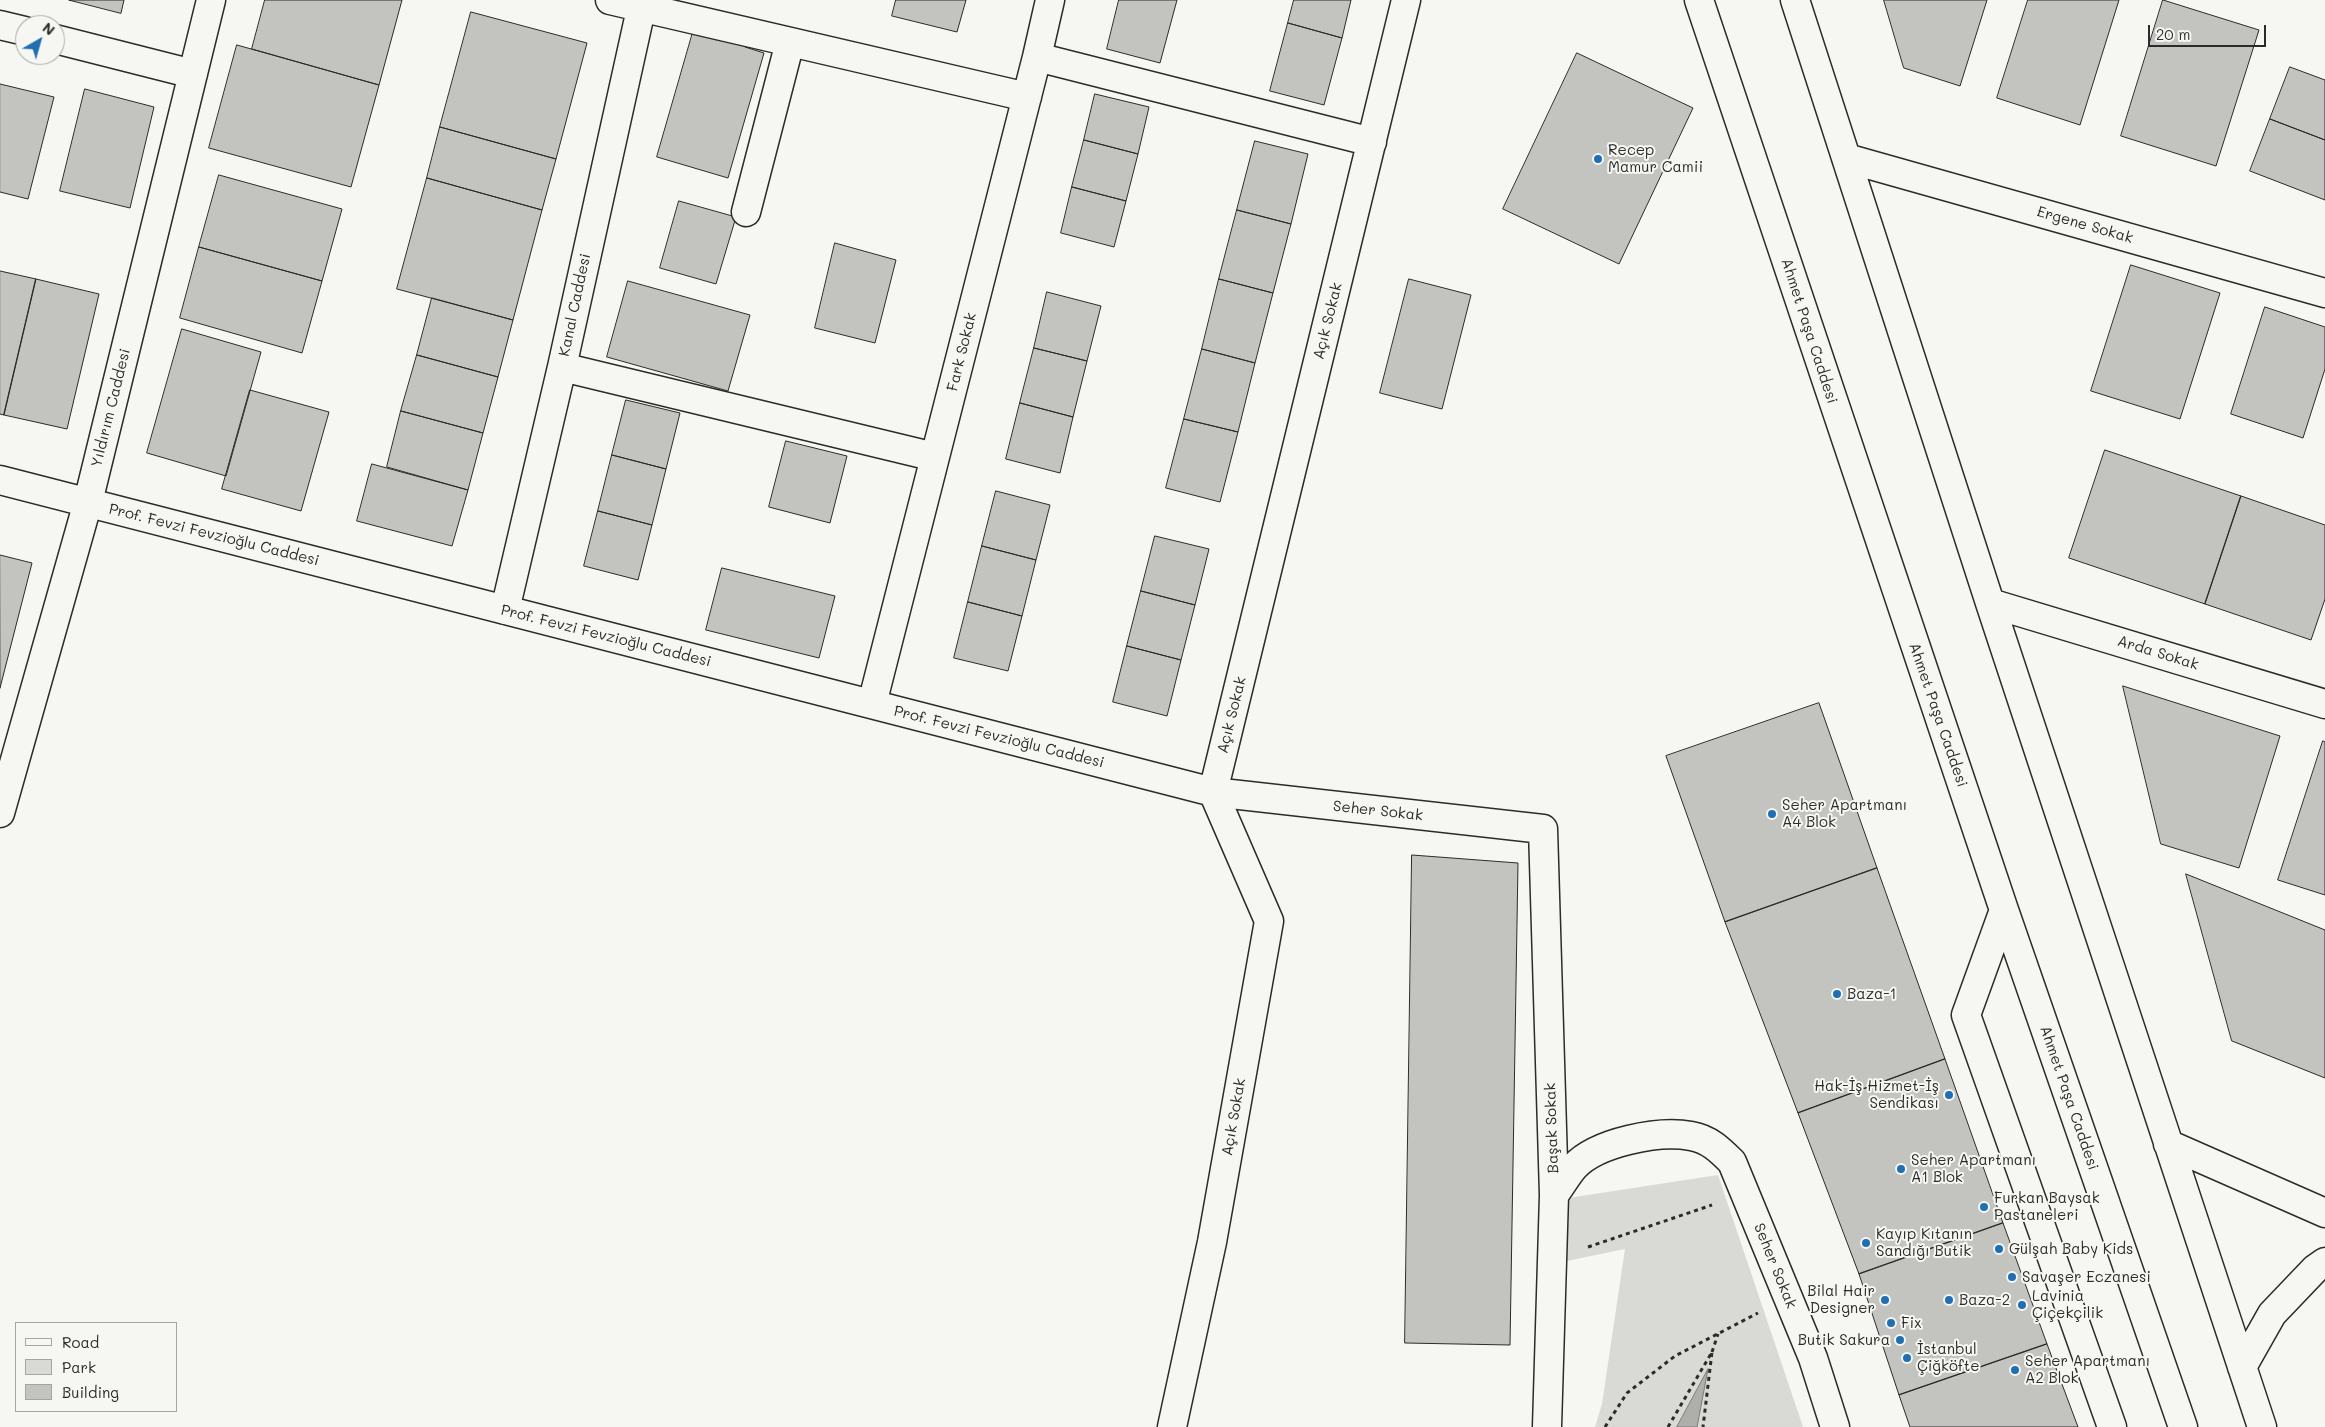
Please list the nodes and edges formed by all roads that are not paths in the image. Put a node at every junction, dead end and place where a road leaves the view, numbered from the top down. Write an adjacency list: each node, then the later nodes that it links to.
1 (211, 0): 13 (street, Yıldırım Caddesi)
2 (610, 0): 7 (street)
3 (1050, 0): 12 (street, Fark Sokak)
4 (1406, 0): 15 (street, Açık Sokak)
5 (1699, 0): 30 (street, Ahmet Paşa Caddesi)
6 (1795, 0): 16 (street)
7 (642, 4): 11 (street); 19 (street, Kanal Caddesi)
8 (0, 25): 9 (street)
9 (15, 29)
10 (65, 42): 13 (street)
11 (790, 42): 14 (street); 17 (street)
12 (1037, 57): 14 (street, Fark Sokak); 15 (street)
13 (193, 74): 22 (street, Yıldırım Caddesi)
14 (1027, 97): 20 (street, Fark Sokak)
15 (1372, 142): 27 (street, Açık Sokak)
16 (1846, 158): 18 (street, Ergene Sokak); 23 (street)
17 (746, 212)
18 (2325, 293)
19 (562, 367): 20 (street); 24 (street, Kanal Caddesi)
20 (935, 458): 25 (street, Fark Sokak)
21 (0, 480): 22 (street, Prof. Fevzi Fevzioğlu Caddesi)
22 (88, 502): 24 (street, Prof. Fevzi Fevzioğlu Caddesi); 28 (street, Yıldırım Caddesi)
23 (1990, 603): 26 (street, Arda Sokak); 31 (street)
24 (505, 610): 25 (street, Prof. Fevzi Fevzioğlu Caddesi)
25 (872, 704): 27 (street, Prof. Fevzi Fevzioğlu Caddesi)
26 (2325, 704)
27 (1213, 792): 29 (street, Seher Sokak); 36 (street, Açık Sokak)
28 (0, 813)
29 (1543, 829): 32 (street, Başak Sokak)
30 (2004, 910): 39 (street); 40 (street, Ahmet Paşa Caddesi)
31 (2168, 1144): 33 (street); 35 (street)
32 (1554, 1195): 37 (street, Başak Sokak); 38 (street, Seher Sokak)
33 (2325, 1213)
34 (2325, 1262): 35 (street)
35 (2242, 1367): 41 (street)
36 (1172, 1427)
37 (1547, 1427)
38 (1835, 1427)
39 (2112, 1427)
40 (2184, 1427)
41 (2262, 1427)

